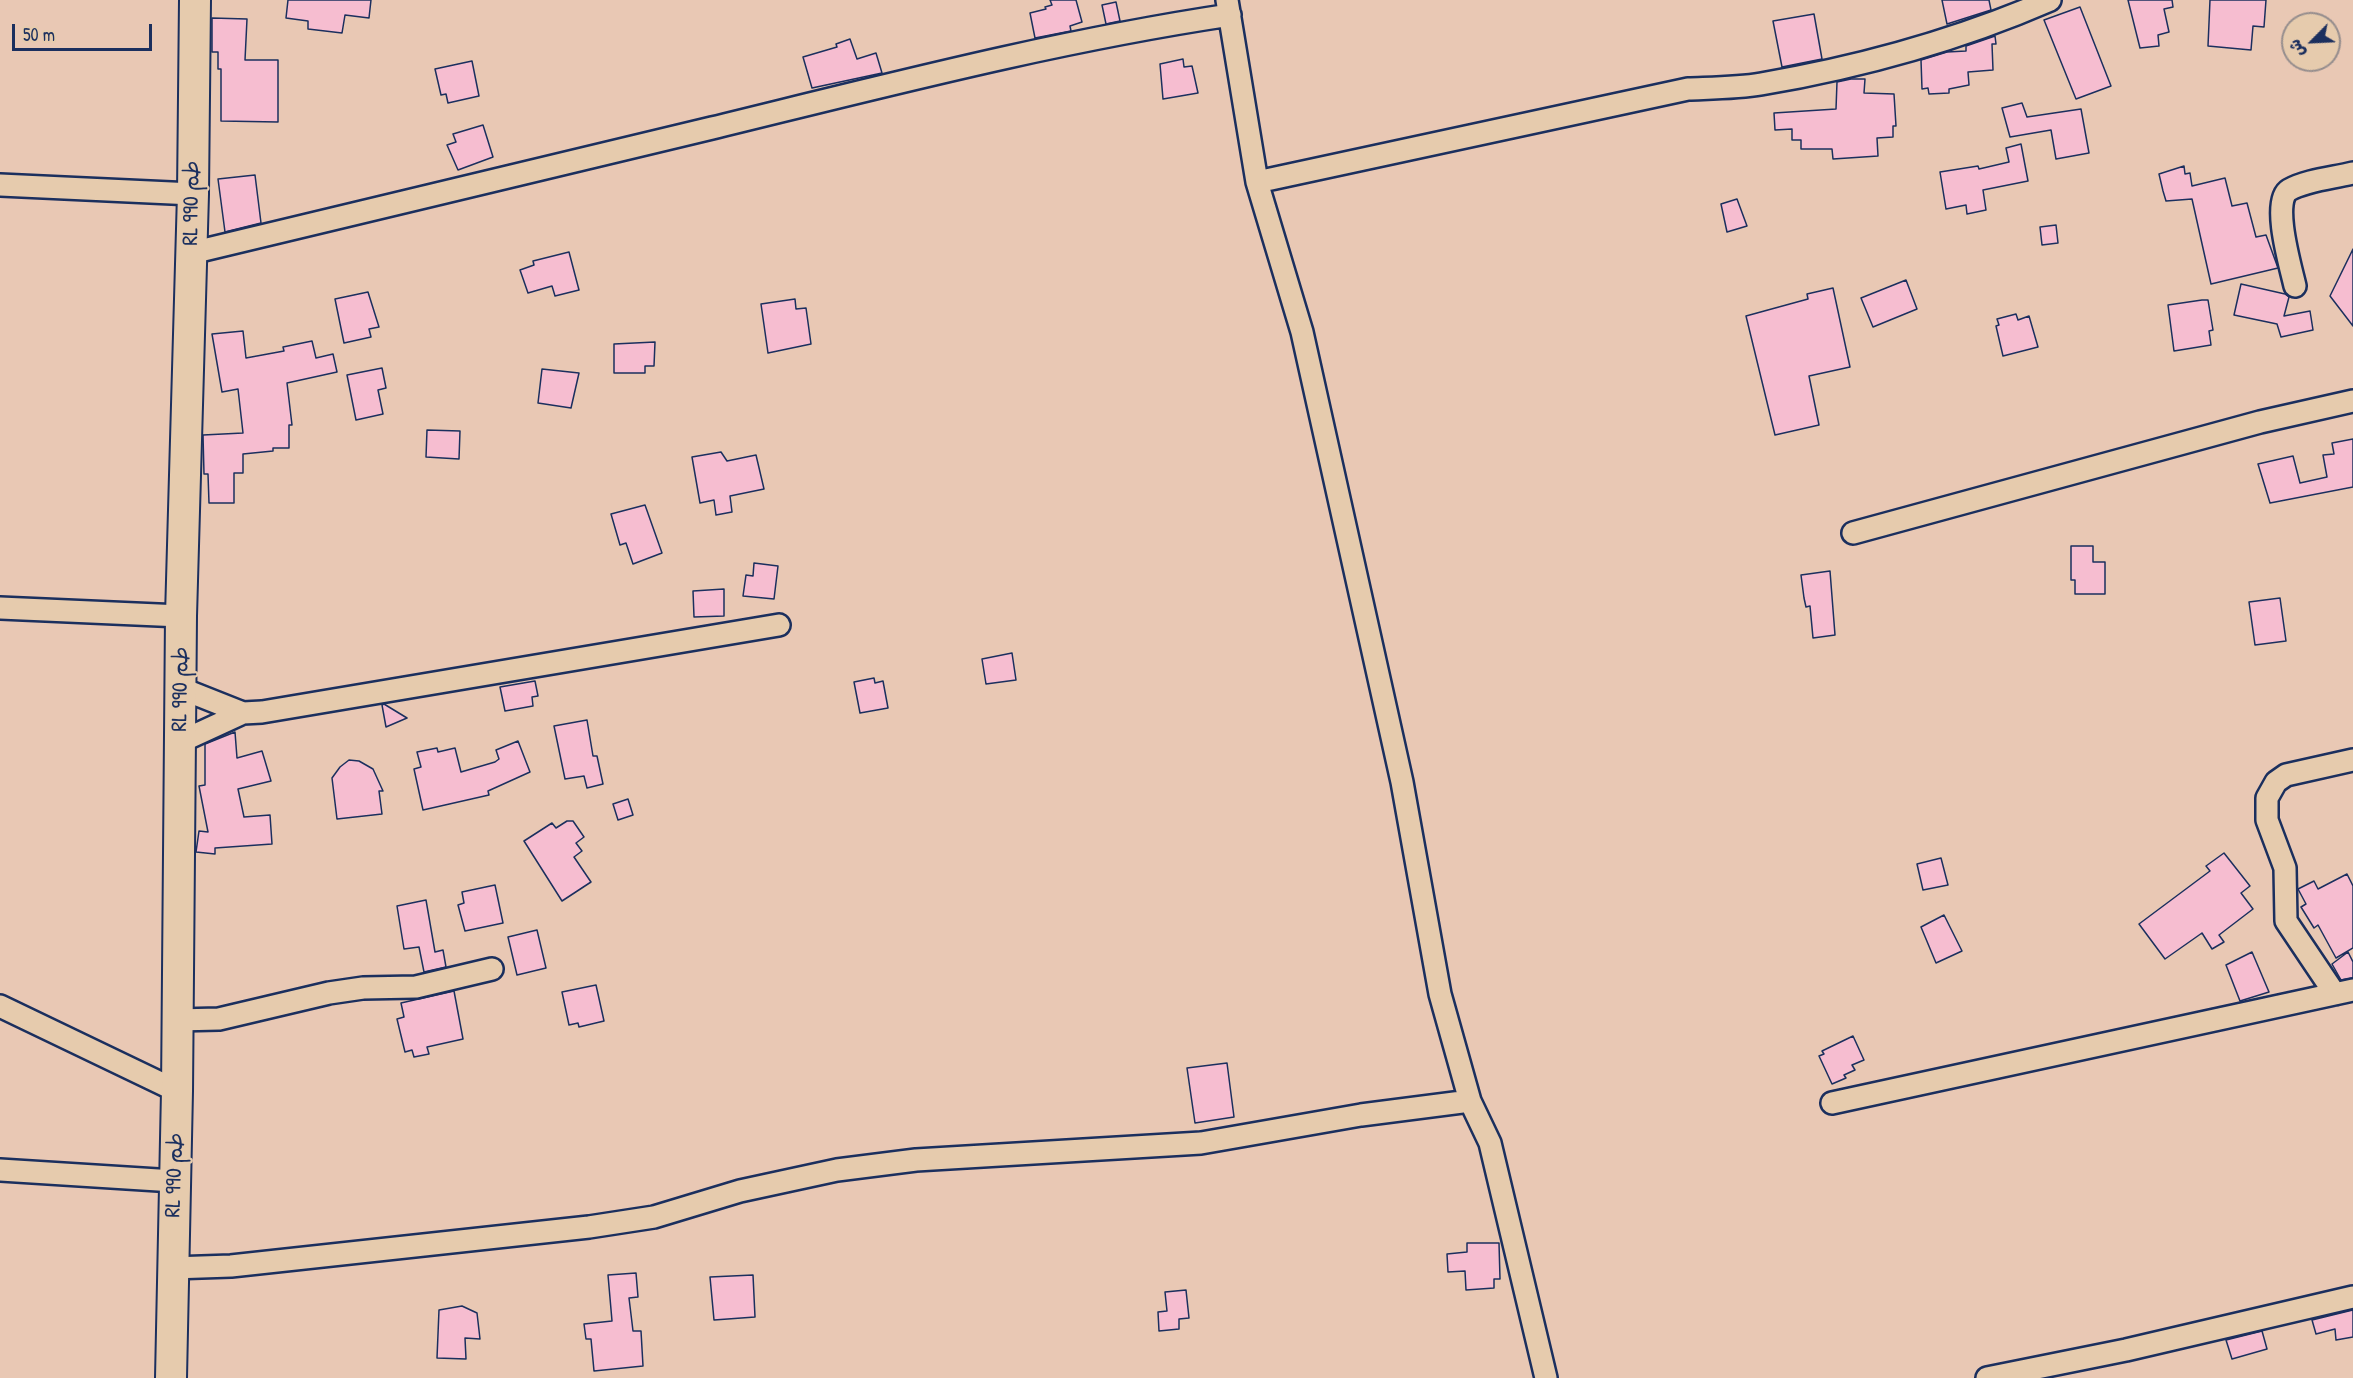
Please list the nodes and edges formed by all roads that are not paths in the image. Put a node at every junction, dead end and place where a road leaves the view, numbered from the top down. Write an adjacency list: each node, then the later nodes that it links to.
1 (195, 0): 7 (street, RL طم 990)
2 (2049, 0): 5 (street)
3 (1229, 7): 5 (street); 8 (street)
4 (2353, 173): 9 (street)
5 (1257, 182): 24 (street)
6 (0, 185): 7 (street)
7 (193, 194): 8 (street, RL طم 990)
8 (191, 253): 13 (street, RL طم 990)
9 (2295, 286)
10 (2353, 401): 11 (street)
11 (1853, 533)
12 (0, 608): 13 (street)
13 (181, 616): 15 (street, RL طم 990)
14 (779, 625): 16 (street)
15 (180, 688): 16 (street); 17 (street, RL طم 990)
16 (243, 713): 17 (street)
17 (180, 742): 22 (street, RL طم 990)
18 (2353, 760): 20 (street)
19 (492, 969): 22 (street)
20 (2344, 992): 25 (street)
21 (0, 1006): 23 (street)
22 (177, 1020): 23 (street, RL طم 990)
23 (177, 1091): 27 (street, RL طم 990)
24 (1470, 1101): 28 (street); 31 (street)
25 (1832, 1103)
26 (0, 1170): 27 (street)
27 (174, 1181): 28 (street, RL طم 990)
28 (172, 1268): 30 (street, RL طم 990)
29 (2353, 1297): 32 (street)
30 (171, 1378)
31 (1546, 1378)
32 (1987, 1378)

